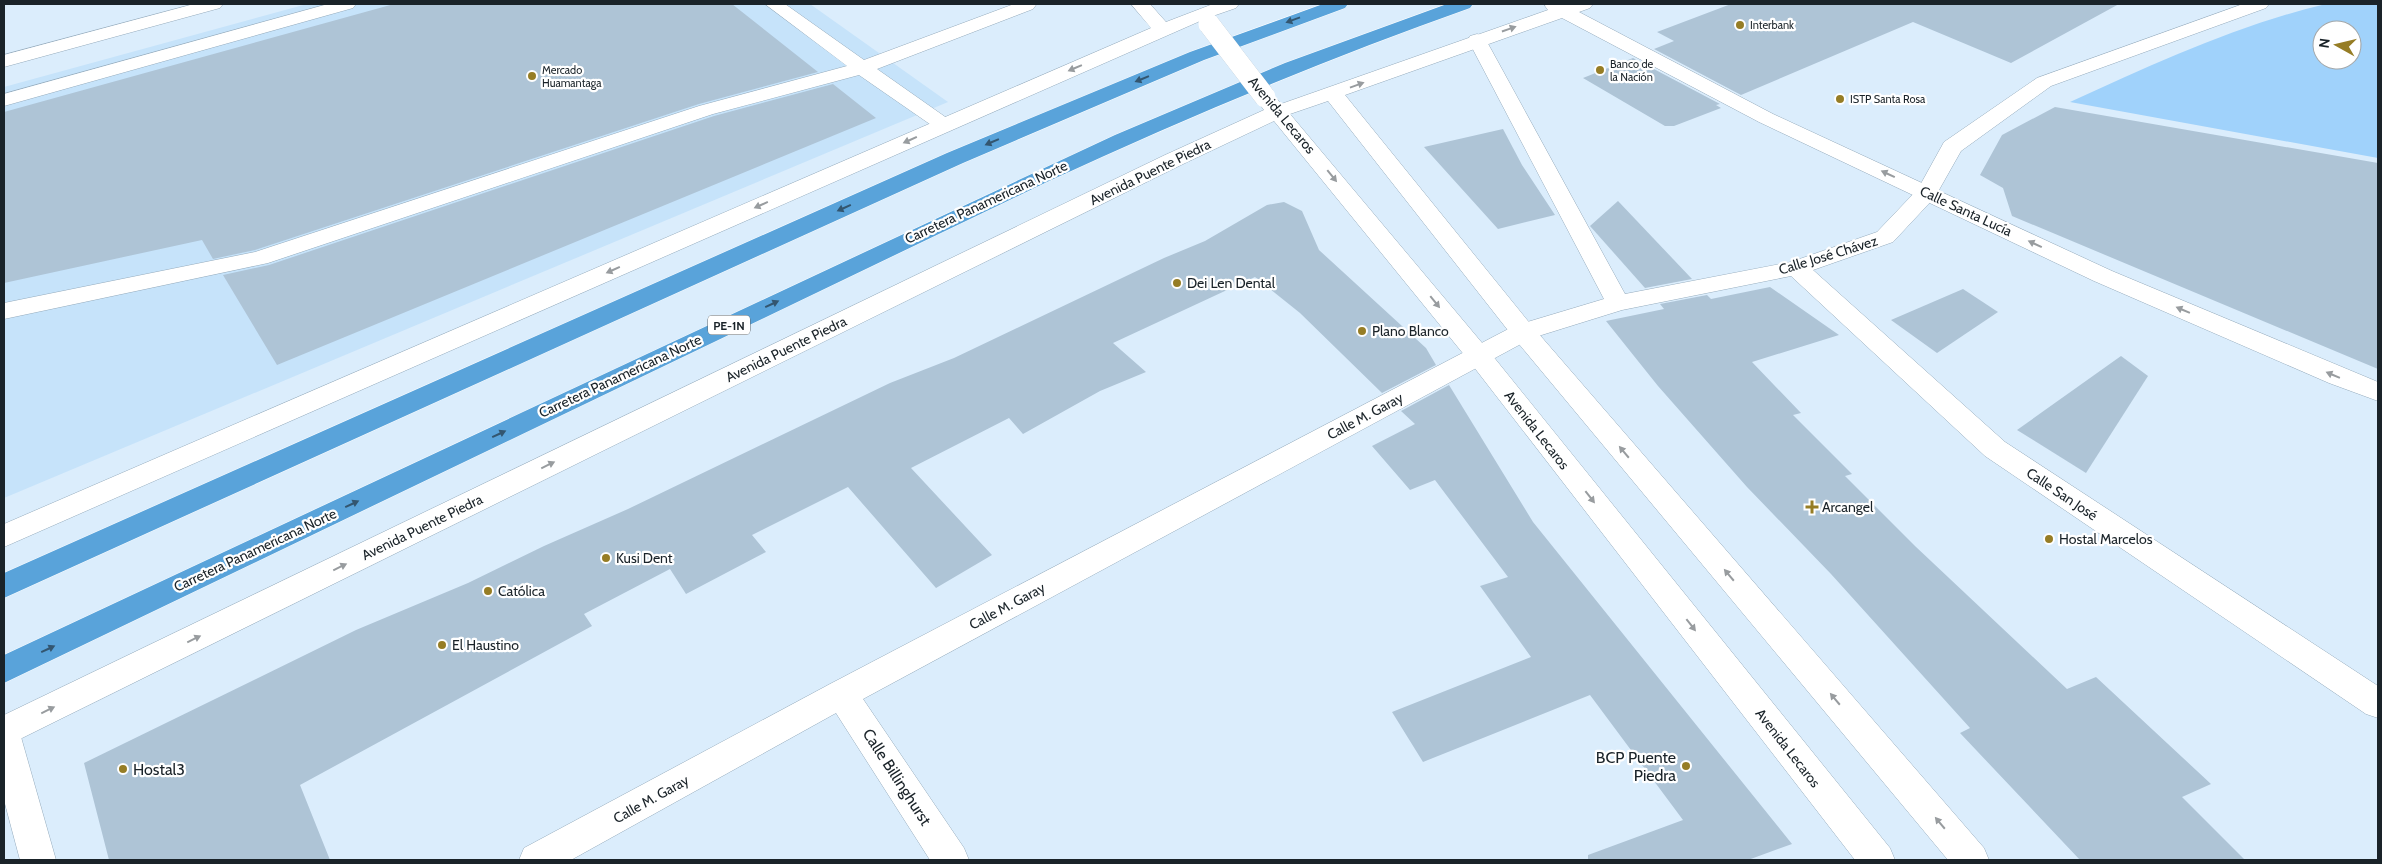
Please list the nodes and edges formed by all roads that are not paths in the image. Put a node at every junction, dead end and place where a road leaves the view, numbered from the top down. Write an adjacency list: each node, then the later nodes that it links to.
1 (214, 4): 14 (main road)
2 (348, 4): 17 (main road)
3 (774, 4): 15 (main road)
4 (1140, 4): 12 (main road)
5 (1230, 4): 11 (main road)
6 (1339, 4): 28 (highway, one-way to 28)
7 (1464, 4): 29 (highway, Carretera Panamericana Norte / PE-1N, one-way to 7)
8 (2260, 4): 20 (main road, Calle José Chávez)
9 (1027, 5): 15 (main road)
10 (1566, 6): 13 (main road, Avenida Puente Piedra, one-way to 10); 20 (main road, Calle Santa Lucía, one-way to 10)
11 (1200, 14): 12 (main road); 18 (main road, Avenida Lecaros, bridge)
12 (1163, 30): 19 (main road, one-way to 19)
13 (1478, 40): 16 (main road, Avenida Puente Piedra, one-way to 13); 22 (main road)
14 (4, 62)
15 (862, 68): 19 (main road); 23 (main road)
16 (1332, 94): 18 (main road, Avenida Puente Piedra); 24 (main road)
17 (4, 100)
18 (1271, 105): 25 (main road, Avenida Lecaros, one-way to 25); 32 (main road, Avenida Puente Piedra, one-way to 18)
19 (944, 125): 27 (main road, one-way to 27)
20 (1927, 192): 21 (main road, Calle José Chávez); 26 (main road, Calle Santa Lucía, one-way to 20)
21 (1796, 268): 22 (main road, Calle José Chávez); 31 (main road, Calle San José)
22 (1618, 303): 24 (main road, Calle José Chávez)
23 (4, 311)
24 (1523, 332): 25 (main road, Calle José Chávez); 38 (main road, one-way to 24)
25 (1479, 356): 30 (main road, Calle M. Garay); 37 (main road, Avenida Lecaros, one-way to 37)
26 (2378, 392)
27 (4, 536)
28 (4, 586)
29 (4, 670)
30 (842, 694): 35 (main road, Calle M. Garay); 36 (main road, Calle Billinghurst)
31 (2378, 704)
32 (4, 732)
33 (4, 736): 34 (main road)
34 (38, 860)
35 (537, 860)
36 (951, 860)
37 (1876, 860)
38 (1971, 860)

